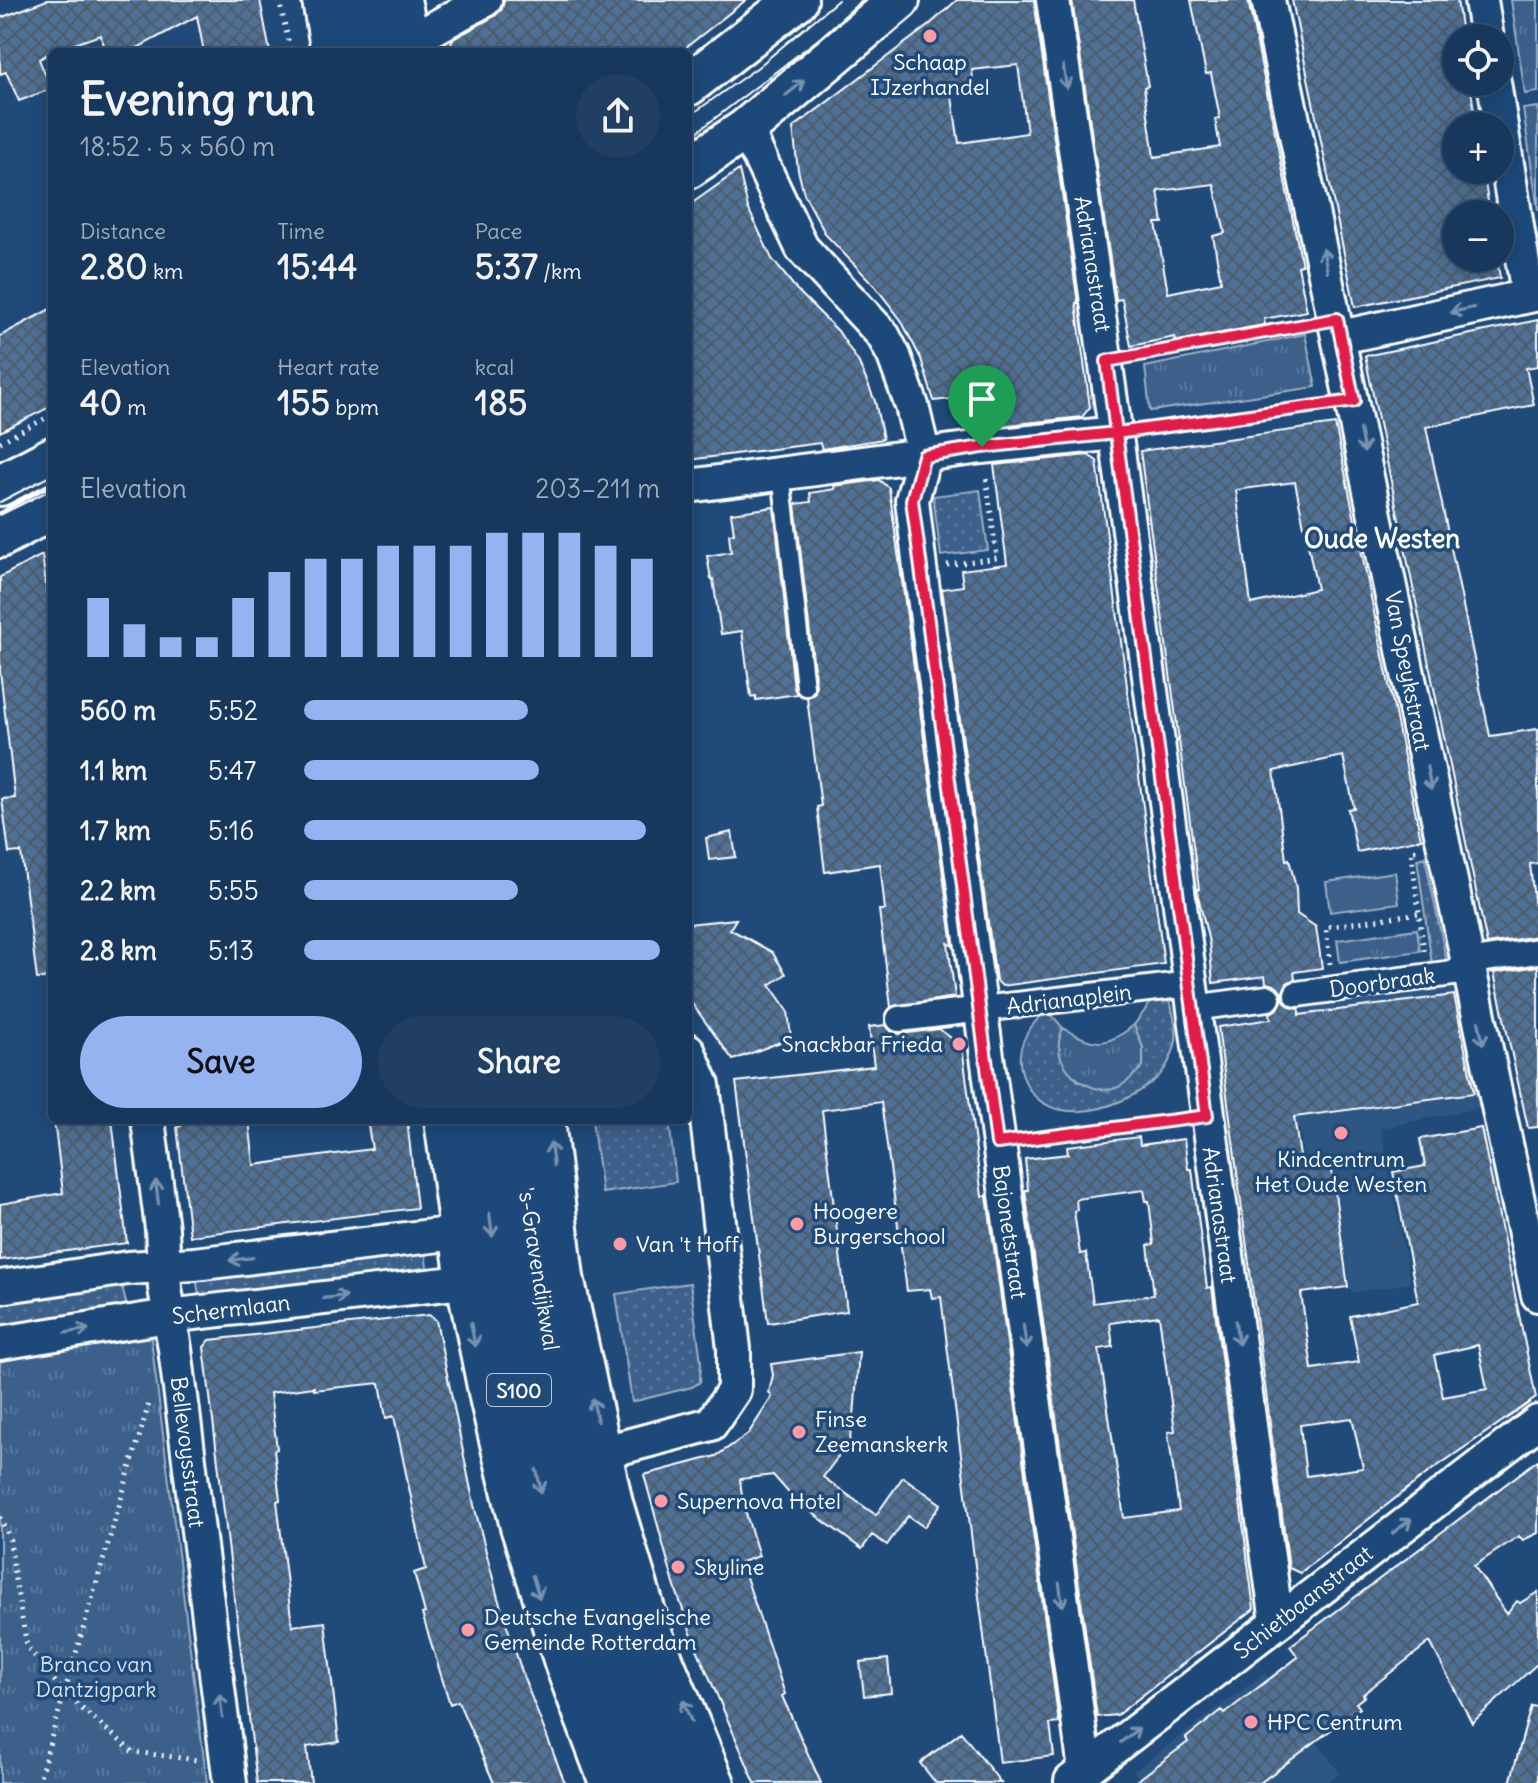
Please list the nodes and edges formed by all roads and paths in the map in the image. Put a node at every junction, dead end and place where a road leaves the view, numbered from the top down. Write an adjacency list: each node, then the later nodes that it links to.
1 (279, 0): 12 (path)
2 (325, 0): 13 (main road)
3 (363, 0): 14 (main road)
4 (398, 0): 15 (main road)
5 (485, 0): 16 (street)
6 (797, 0): 17 (street)
7 (899, 0): 19 (street, one-way to 7)
8 (1053, 0): 23 (street, Adrianastraat, one-way to 23)
9 (1268, 0): 22 (street, Van Speykstraat, one-way to 9)
10 (1481, 0): 11 (street)
11 (1485, 24)
12 (290, 48)
13 (333, 48)
14 (395, 48)
15 (396, 48)
16 (398, 48)
17 (692, 82)
18 (1497, 96): 21 (street)
19 (746, 129): 20 (street); 29 (street)
20 (692, 165)
21 (1533, 295): 22 (street, one-way to 22)
22 (1339, 328): 23 (path); 24 (street, Van Speykstraat)
23 (1107, 361): 26 (street, Adrianastraat)
24 (1354, 401): 26 (path); 38 (street, Van Speykstraat, one-way to 38)
25 (48, 417): 27 (path)
26 (1116, 433): 28 (street); 45 (street, Adrianastraat)
27 (0, 442)
28 (982, 447): 29 (street); 36 (path)
29 (924, 456): 31 (street); 36 (street, Bajonetstraat)
30 (48, 460): 32 (street)
31 (781, 474): 33 (street); 37 (lane)
32 (0, 485)
33 (692, 485)
34 (48, 511): 35 (street)
35 (0, 537)
36 (920, 568): 47 (street, Bajonetstraat)
37 (805, 687)
38 (1442, 844): 39 (path); 41 (street, Van Speykstraat)
39 (1419, 913): 42 (path); 43 (path)
40 (1538, 951): 41 (street, Doorbraak)
41 (1467, 966): 42 (street, Doorbraak); 61 (street, Van Speykstraat, one-way to 61)
42 (1428, 976): 43 (street, Doorbraak)
43 (1333, 989): 44 (street, Doorbraak)
44 (1297, 994)
45 (1192, 996): 46 (street); 47 (street, Adrianaplein); 50 (street, Adrianastraat)
46 (1268, 998)
47 (979, 1010): 48 (street, Adrianaplein); 56 (street, Bajonetstraat)
48 (899, 1019)
49 (692, 1059): 66 (street)
50 (1207, 1116): 56 (path); 68 (street, Adrianastraat, one-way to 68)
51 (148, 1124): 58 (street, Bellevoysstraat, one-way to 51)
52 (442, 1124): 57 (street)
53 (478, 1124): 74 (main road, 's-Gravendijkwal / S100, one-way to 74)
54 (518, 1124): 75 (main road, 's-Gravendijkwal / S100)
55 (548, 1124): 66 (street, 's-Gravendijkwal, one-way to 55)
56 (997, 1143): 71 (street, Bajonetstraat, one-way to 71)
57 (457, 1233): 58 (street, one-way to 58); 59 (street)
58 (164, 1265): 60 (street); 62 (street, Bellevoysstraat)
59 (463, 1282): 62 (street, Schermlaan, one-way to 59); 73 (street, one-way to 73)
60 (0, 1287)
61 (1538, 1295)
62 (168, 1316): 63 (street, Schermlaan, one-way to 62); 70 (street, Bellevoysstraat, one-way to 62)
63 (0, 1343)
64 (153, 1387): 69 (path)
65 (1538, 1422): 68 (street, Schietbaanstraat, one-way to 65)
66 (604, 1452): 76 (street, 's-Gravendijkwal, one-way to 66)
67 (0, 1517): 69 (path)
68 (1277, 1622): 71 (street, Schietbaanstraat, one-way to 68)
69 (65, 1694): 70 (path); 72 (path)
70 (229, 1774)
71 (1076, 1776)
72 (38, 1783)
73 (606, 1783)
74 (641, 1783)
75 (681, 1783)
76 (718, 1783)

